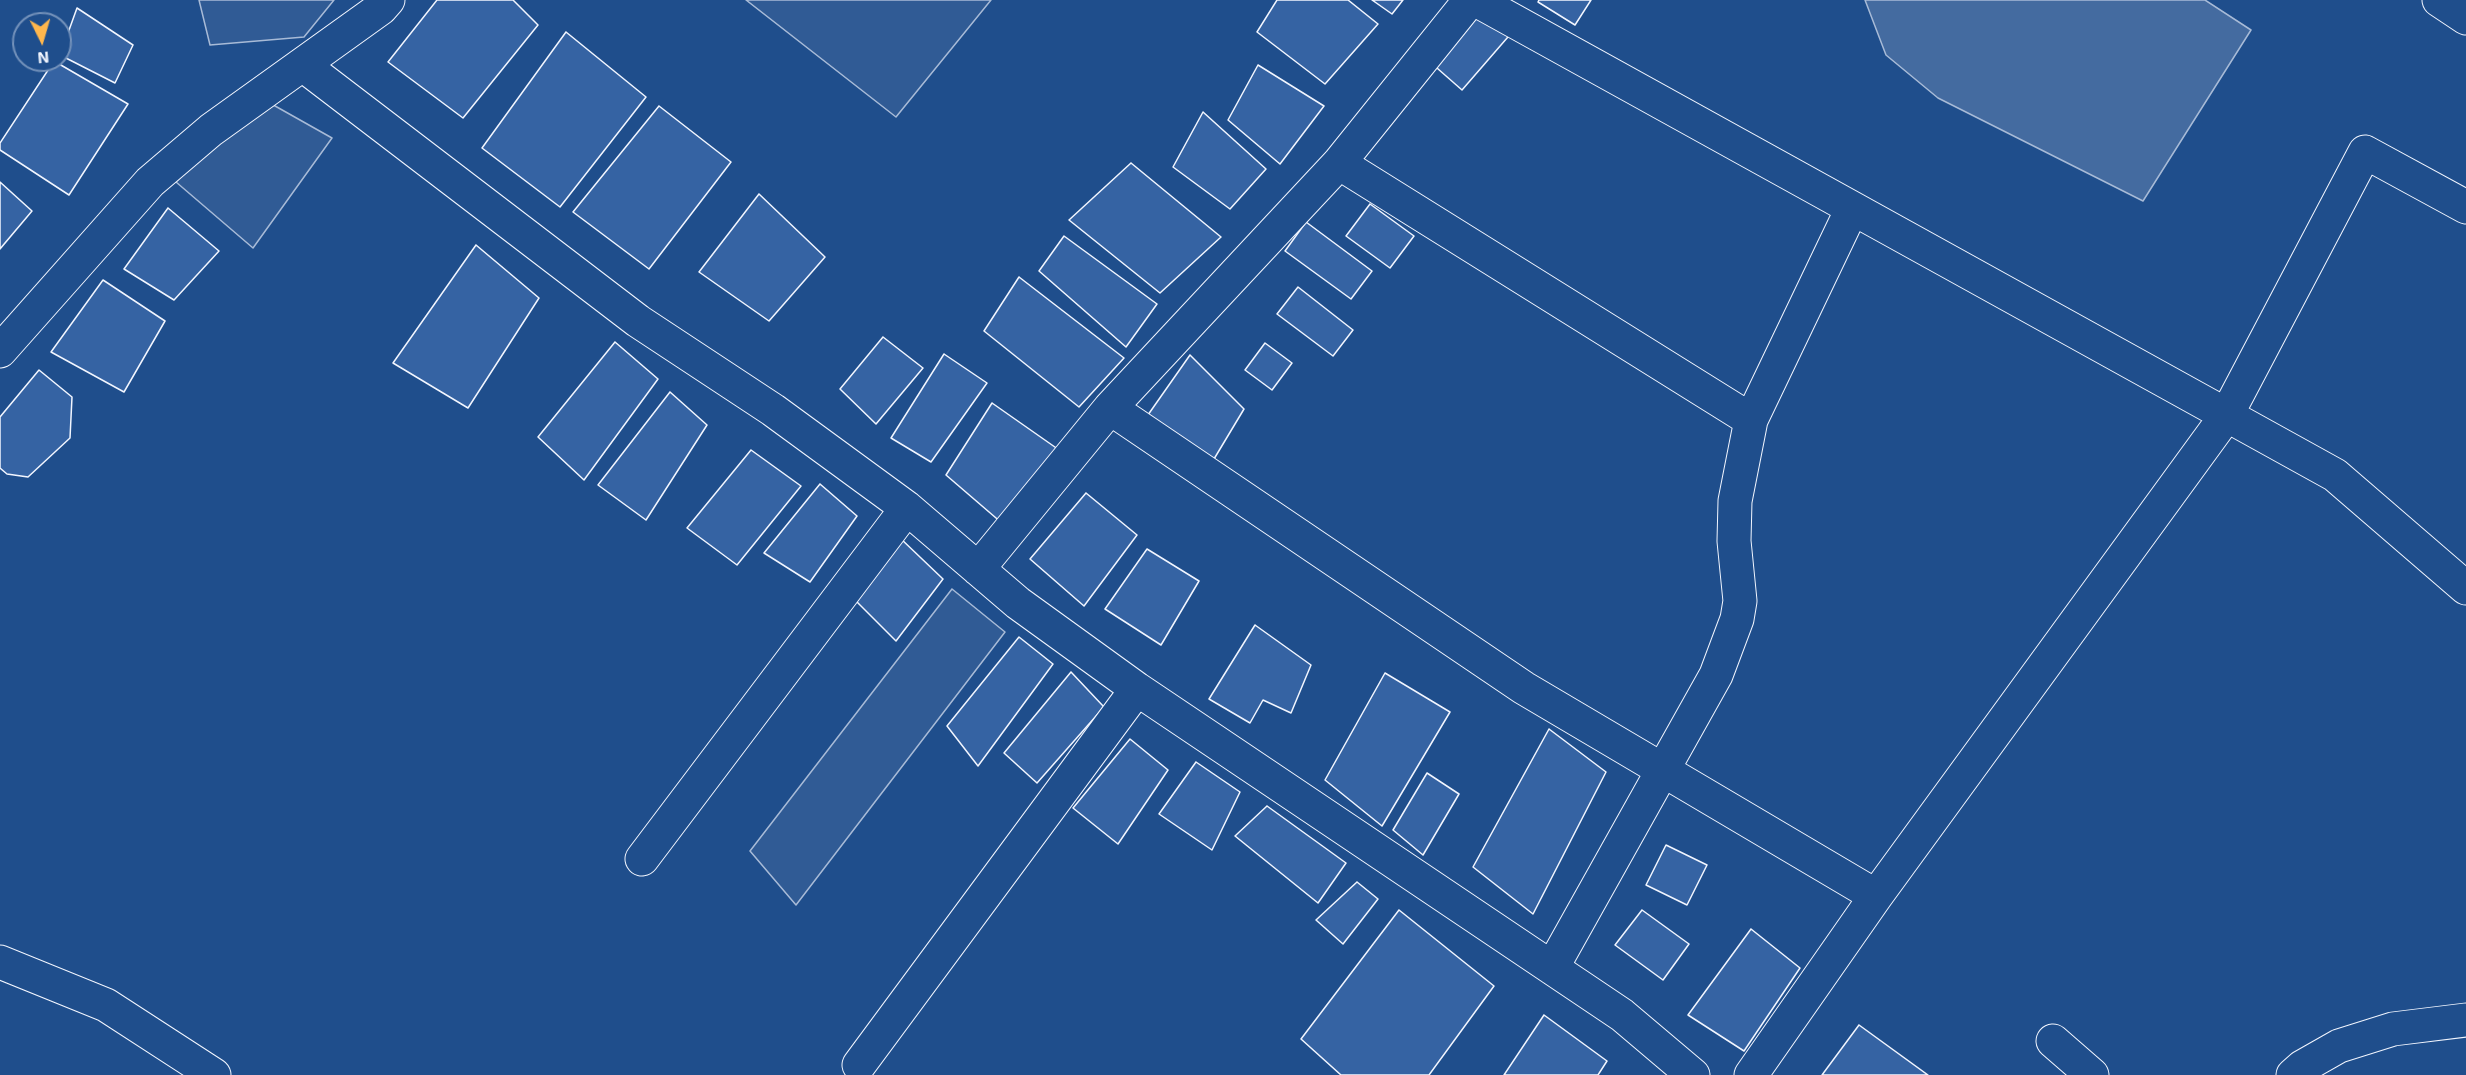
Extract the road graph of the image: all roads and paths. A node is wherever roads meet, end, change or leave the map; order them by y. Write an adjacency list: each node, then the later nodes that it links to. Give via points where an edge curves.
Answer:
1 (1470, 0): 7 (street)
2 (1476, 0): 9 (street)
3 (2439, 0): 5 (street)
4 (379, 3): 6 (street)
5 (2466, 18)
6 (303, 65): 10 (street, via 211,130 150,182); 14 (street, via 638,321 773,410)
7 (1339, 163): 11 (street); 13 (street)
8 (2466, 207): 12 (street, via 2365,152)
9 (1852, 209): 12 (street); 13 (street)
10 (0, 351)
11 (1110, 408): 15 (street); 18 (street, via 1524,688)
12 (2226, 416): 16 (street, via 2335,475); 20 (street)
13 (1751, 420): 18 (street, via 1735,501 1740,601 1737,619 1716,675)
14 (907, 508): 15 (street); 19 (street)
15 (978, 569): 17 (street, via 1018,603)
16 (2466, 588)
17 (1137, 689): 22 (street); 25 (street)
18 (1664, 770): 20 (street); 22 (street)
19 (642, 859)
20 (1875, 896): 28 (street)
21 (0, 962): 27 (street, via 106,1005)
22 (1552, 968): 26 (street, via 1622,1015)
23 (2466, 1020): 30 (street, via 2393,1029 2339,1046)
24 (2053, 1041): 29 (street)
25 (859, 1065)
26 (1686, 1073)
27 (214, 1075)
28 (1750, 1075)
29 (2092, 1075)
30 (2293, 1075)

